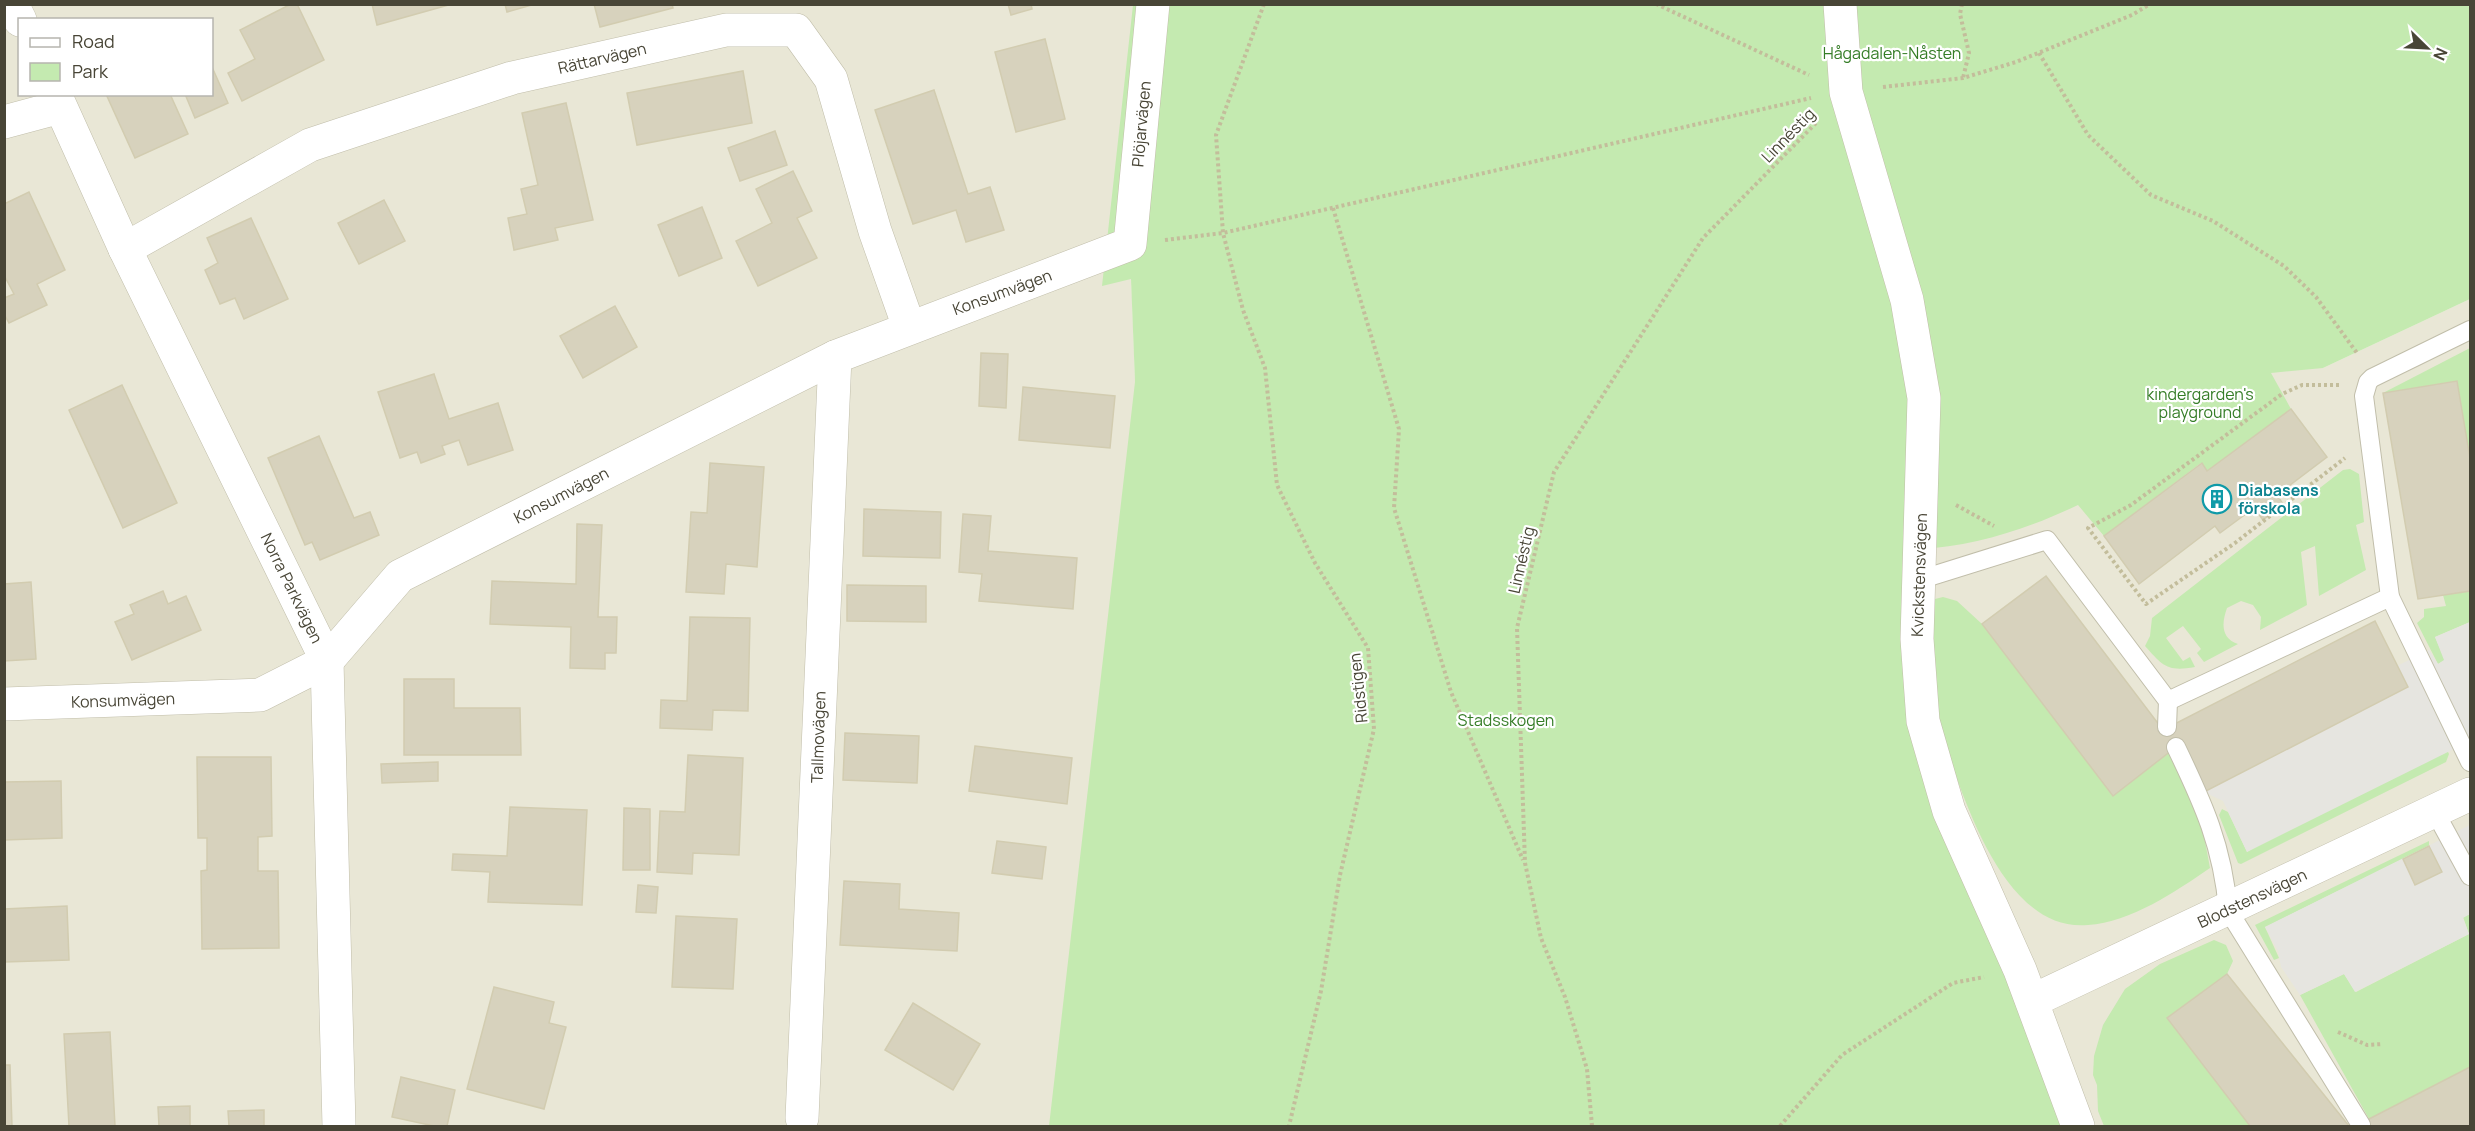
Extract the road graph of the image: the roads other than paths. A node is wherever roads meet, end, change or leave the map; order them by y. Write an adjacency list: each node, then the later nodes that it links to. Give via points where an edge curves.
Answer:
1 (12, 4): 4 (street)
2 (1153, 4): 7 (street, Plöjarvägen)
3 (1840, 4): 12 (street, Kvickstensvägen, via 1846,92 1907,300 1923,398)
4 (19, 18)
5 (57, 101): 6 (street); 8 (street, Norra Parkvägen)
6 (4, 122)
7 (1130, 244): 9 (street, Konsumvägen)
8 (125, 249): 9 (street, Rättarvägen, via 310,145 512,78 726,30 796,30 831,79 875,231); 14 (street, Norra Parkvägen)
9 (909, 327): 11 (street, Konsumvägen)
10 (2470, 330): 13 (lane, via 2366,386 2364,396)
11 (835, 357): 14 (street, Konsumvägen, via 400,576); 25 (street, Tallmovägen)
12 (1919, 580): 15 (lane, via 2047,540); 24 (street, Kvickstensvägen, via 1917,639 1923,721 1949,811)
13 (2391, 597): 15 (lane); 19 (lane)
14 (327, 661): 16 (street, Konsumvägen, via 260,695); 27 (street, Norra Parkvägen)
15 (2168, 700): 17 (lane)
16 (4, 704)
17 (2167, 727)
18 (2176, 747): 23 (lane, via 2206,810 2225,873)
19 (2470, 762)
20 (2470, 794): 21 (street, Blodstensvägen)
21 (2435, 812): 22 (lane); 23 (street, Blodstensvägen)
22 (2470, 876)
23 (2228, 910): 24 (street, Blodstensvägen); 26 (lane, via 2286,989)
24 (2032, 1000): 28 (street, Kvickstensvägen)
25 (802, 1118)
26 (2361, 1125)
27 (339, 1126)
28 (2078, 1126)

